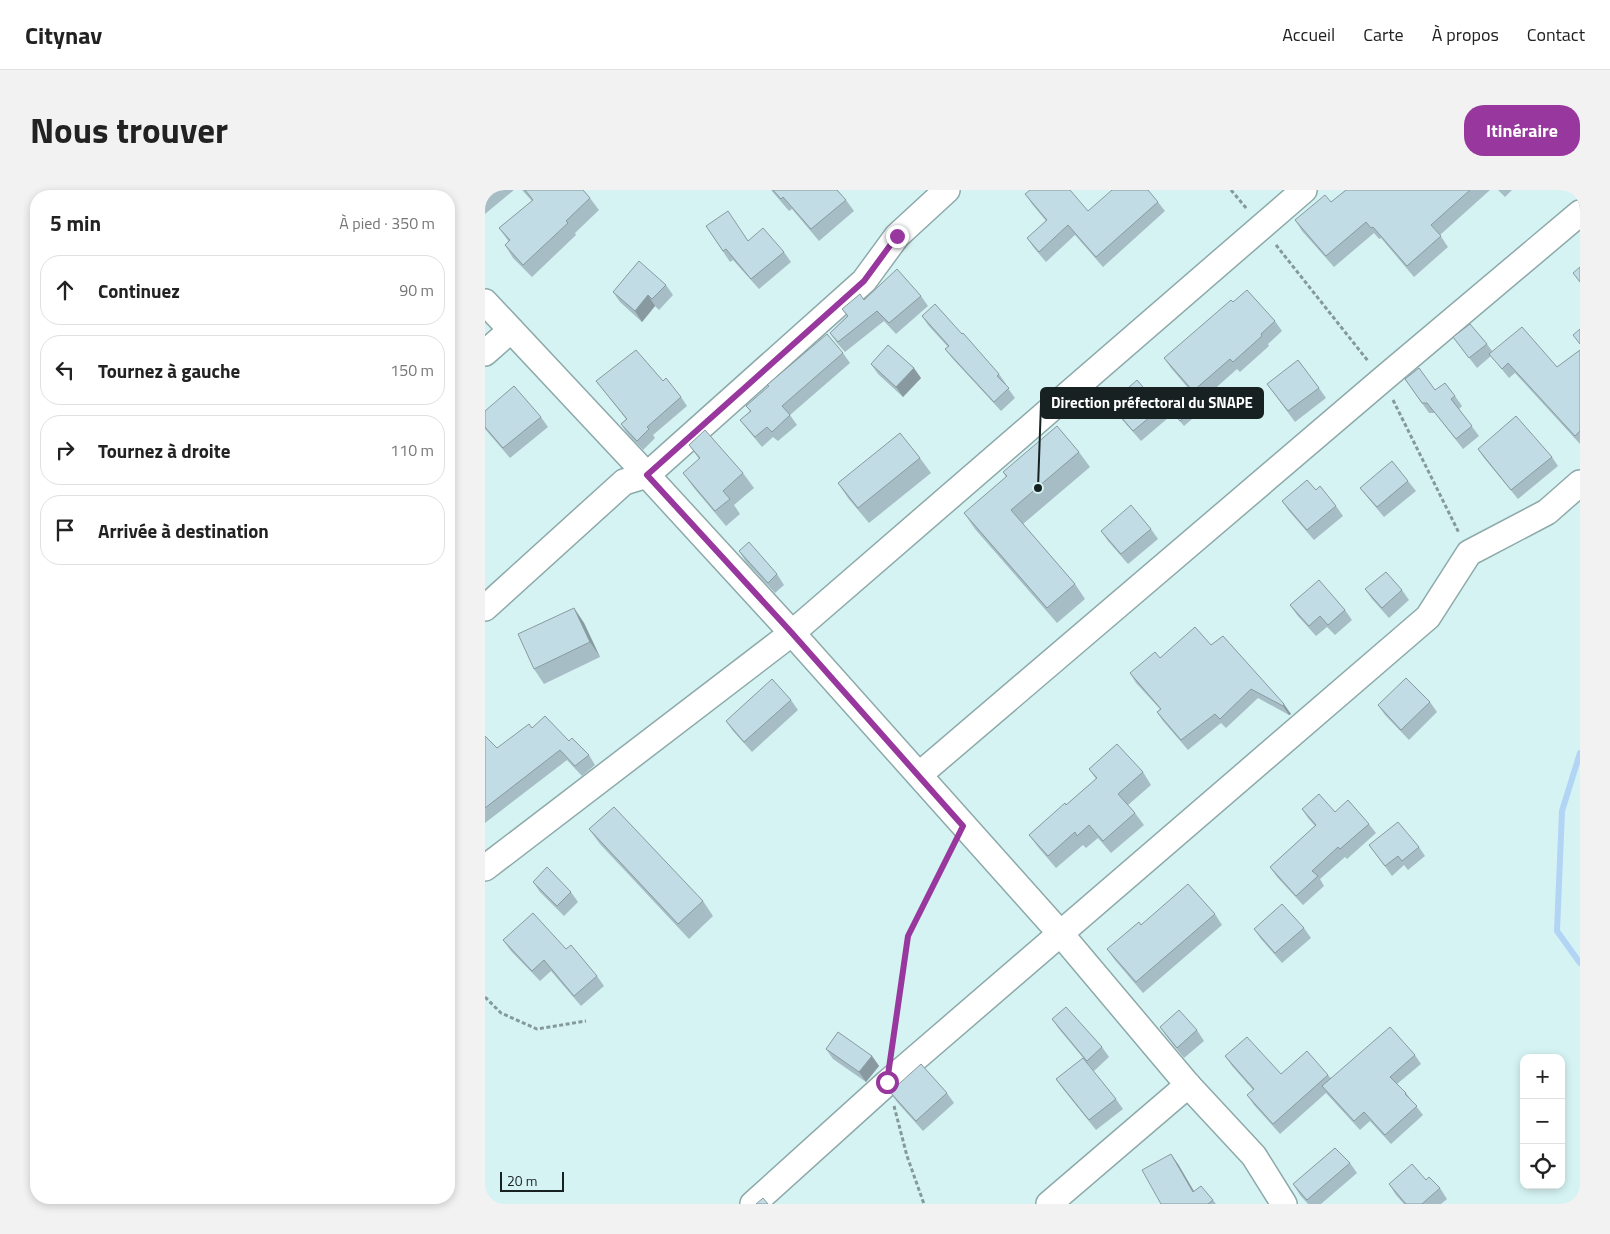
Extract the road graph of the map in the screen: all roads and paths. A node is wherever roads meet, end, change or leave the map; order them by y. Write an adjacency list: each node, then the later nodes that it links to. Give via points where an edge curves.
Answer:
1 (947, 190): 10 (street, via 897,236 864,281)
2 (1231, 190): 5 (path)
3 (1304, 190): 5 (street)
4 (1580, 214): 9 (street)
5 (1262, 227): 9 (path); 16 (street)
6 (485, 302): 7 (street)
7 (511, 330): 8 (street); 10 (street)
8 (485, 353)
9 (1383, 379): 14 (path); 17 (street)
10 (647, 475): 15 (street, via 624,482); 16 (street)
11 (1580, 483): 13 (street)
12 (1580, 506): 13 (street)
13 (1547, 512): 14 (street)
14 (1469, 553): 20 (street, via 1428,617)
15 (485, 608)
16 (791, 632): 17 (street); 19 (street)
17 (919, 775): 18 (street)
18 (963, 826): 20 (street); 23 (path, via 908,936)
19 (485, 868)
20 (1059, 933): 23 (street); 24 (street)
21 (485, 997): 22 (path, via 501,1013 537,1029)
22 (586, 1021)
23 (887, 1082): 25 (street); 26 (path)
24 (1188, 1085): 27 (street); 28 (street, via 1254,1156)
25 (753, 1204)
26 (924, 1204)
27 (1049, 1204)
28 (1284, 1204)

